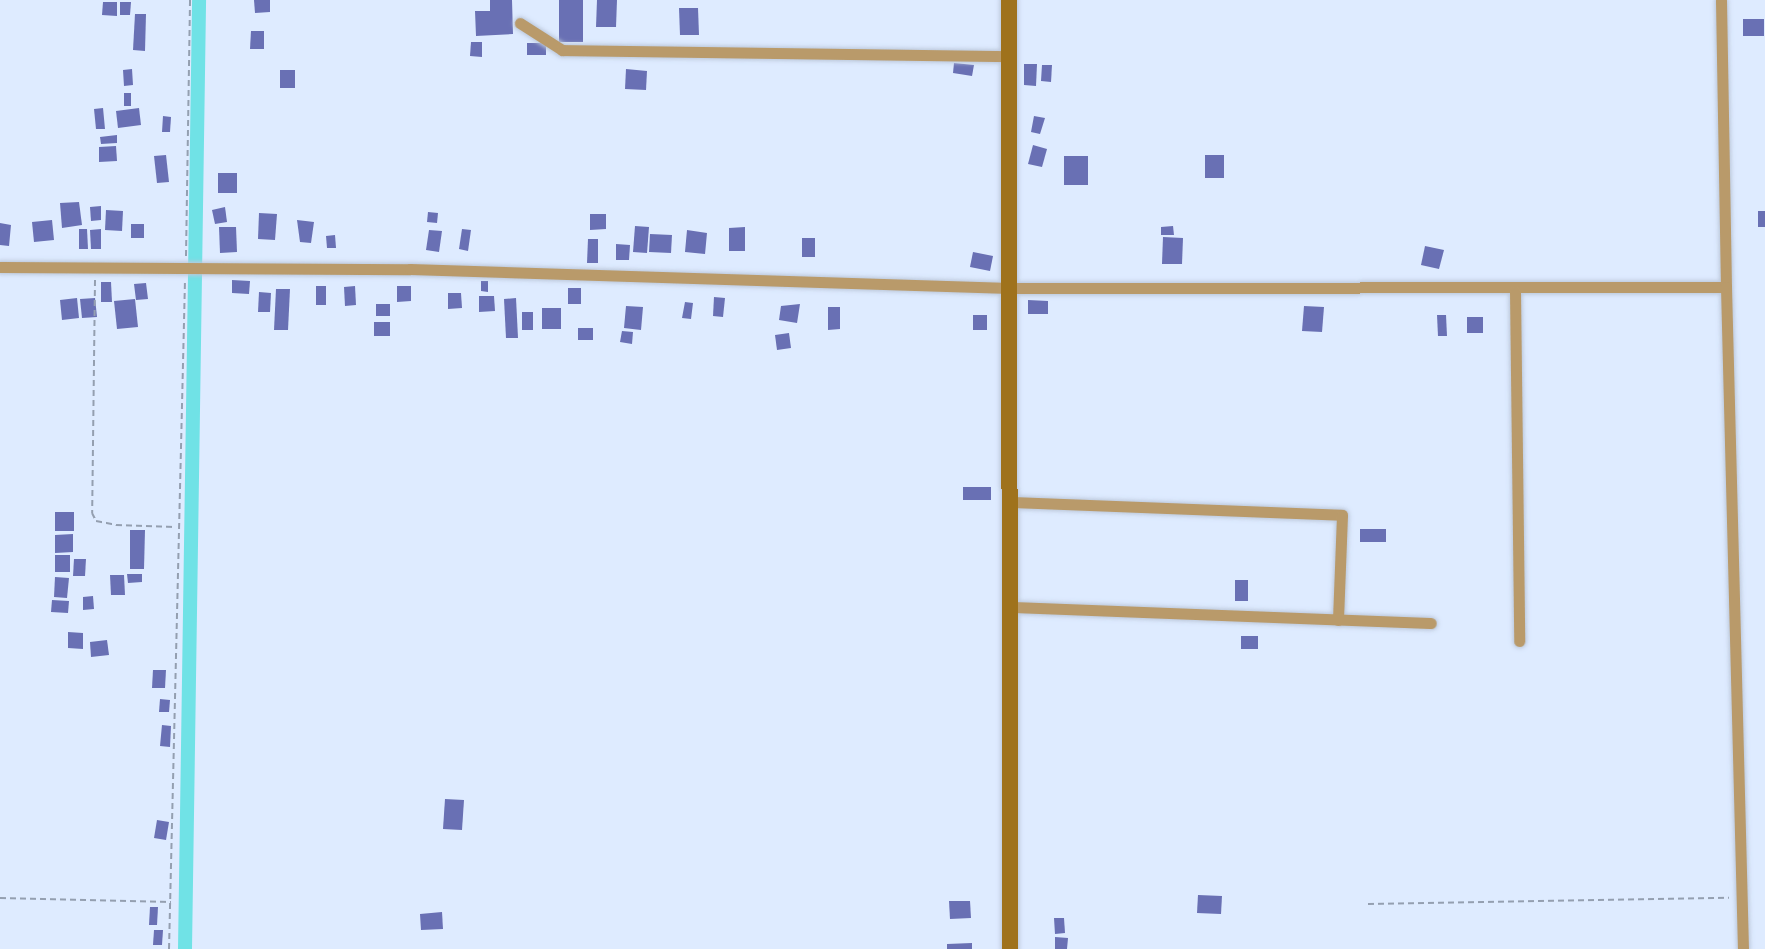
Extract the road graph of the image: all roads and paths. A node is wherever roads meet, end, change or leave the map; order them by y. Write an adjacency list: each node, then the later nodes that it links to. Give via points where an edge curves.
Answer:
1 (190, 0): 8 (path)
2 (1009, 0): 5 (street)
3 (1721, 0): 9 (street)
4 (520, 23): 5 (street, via 562,50)
5 (1008, 56): 10 (street)
6 (0, 267): 7 (street)
7 (94, 267): 8 (street); 13 (path, via 99,308 92,513 96,521 116,525)
8 (186, 268): 10 (street); 13 (path)
9 (1726, 287): 11 (street); 19 (street)
10 (1010, 288): 11 (street); 12 (street)
11 (1515, 291): 17 (street)
12 (1011, 502): 14 (street); 15 (street, via 1342,515)
13 (177, 527): 20 (path)
14 (1012, 607): 15 (street); 23 (street)
15 (1338, 620): 16 (street)
16 (1431, 623)
17 (1519, 641)
18 (0, 898): 20 (path)
19 (1742, 898): 21 (path); 24 (street)
20 (171, 902): 22 (path)
21 (1368, 904)
22 (169, 949)
23 (1010, 949)
24 (1743, 949)

